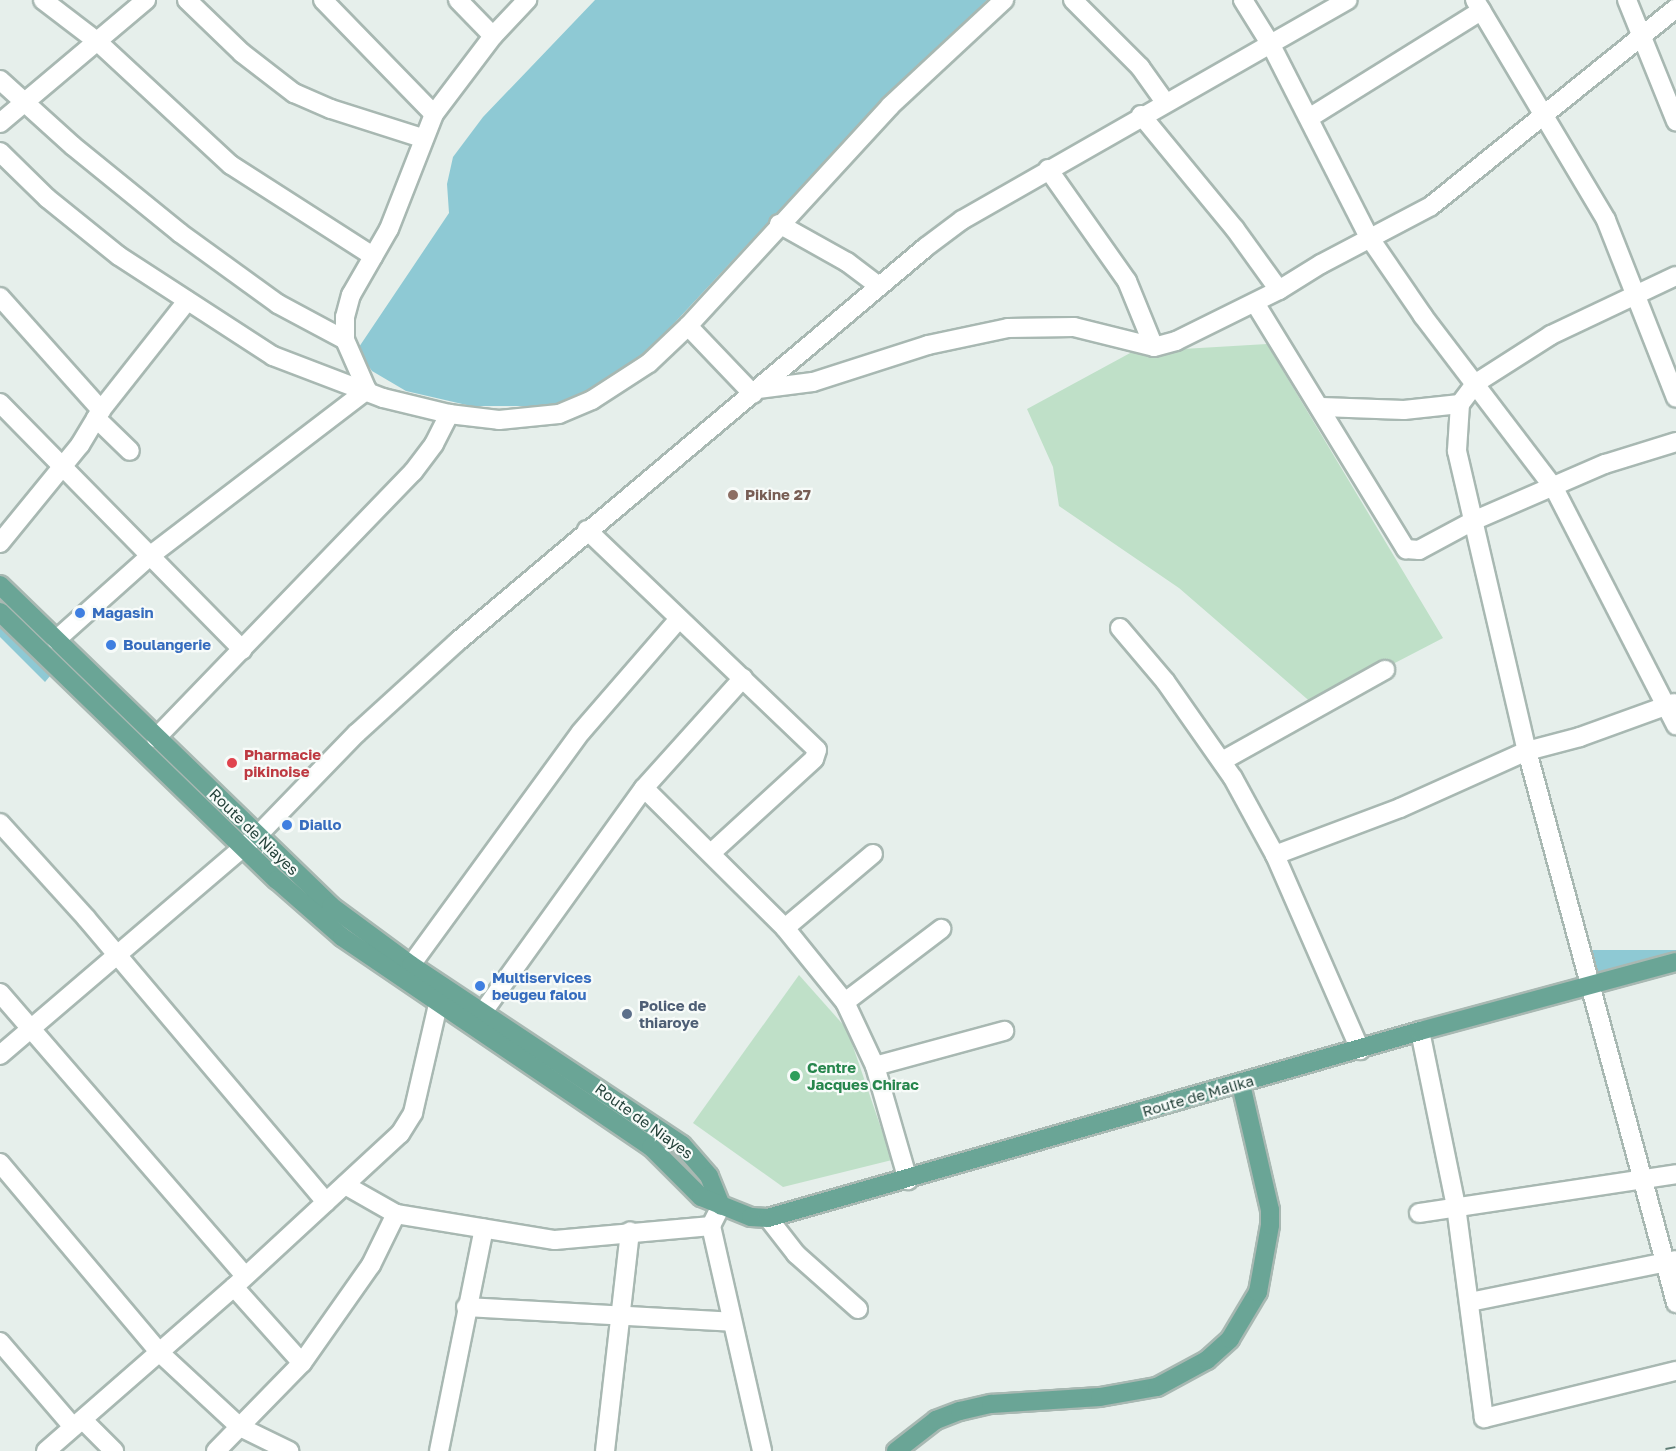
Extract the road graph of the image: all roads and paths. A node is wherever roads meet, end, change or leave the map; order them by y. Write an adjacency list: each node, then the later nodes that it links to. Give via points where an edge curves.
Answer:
1 (43, 0): 16 (street)
2 (146, 0): 16 (street)
3 (187, 0): 27 (street, via 242,53 294,93)
4 (322, 0): 21 (street)
5 (458, 0): 14 (street)
6 (527, 0): 14 (street)
7 (1004, 0): 30 (street, via 890,106)
8 (1073, 0): 20 (street, via 1140,67)
9 (1243, 0): 17 (street)
10 (1348, 0): 17 (street)
11 (1626, 0): 15 (street)
12 (1478, 6): 23 (street); 24 (street)
13 (1676, 8): 15 (street)
14 (493, 36): 21 (street)
15 (1640, 36): 23 (street, via 1632,48); 25 (street)
16 (98, 42): 19 (street); 32 (street, via 231,165)
17 (1271, 45): 20 (street); 24 (street)
18 (0, 80): 19 (street)
19 (23, 102): 26 (street); 41 (street, via 180,233 278,304)
20 (1165, 102): 22 (street)
21 (434, 114): 27 (street)
22 (1141, 115): 29 (street); 35 (street, via 1235,229)
23 (1543, 116): 31 (street, via 1431,206); 36 (street, via 1606,220)
24 (1309, 118): 31 (street)
25 (1676, 121)
26 (0, 123)
27 (422, 138): 32 (street, via 388,230)
28 (0, 152): 38 (street, via 47,198 119,256)
29 (1048, 170): 34 (street, via 962,220); 42 (street, via 1127,281)
30 (779, 224): 34 (street, via 847,262); 40 (street)
31 (1369, 237): 35 (street); 43 (street, via 1423,316)
32 (373, 256): 41 (street, via 351,295 345,317)
33 (1676, 276): 36 (street)
34 (879, 286): 45 (street)
35 (1279, 290): 39 (street)
36 (1635, 294): 43 (street, via 1551,335); 46 (street)
37 (0, 297): 50 (street)
38 (187, 301): 44 (street, via 273,356); 50 (street)
39 (1255, 303): 42 (street, via 1176,341); 49 (street)
40 (688, 326): 45 (street); 51 (street, via 649,363 592,400 559,414 499,420)
41 (345, 340): 44 (street)
42 (1154, 347): 45 (street, via 1074,327 1008,328 928,345 813,382)
43 (1476, 382): 48 (street); 55 (street)
44 (367, 390): 51 (street); 59 (street)
45 (756, 391): 57 (street)
46 (1676, 398)
47 (0, 403): 54 (street)
48 (1460, 404): 49 (street, via 1404,410); 56 (street, via 1457,451)
49 (1322, 407): 56 (street, via 1400,545 1419,550)
50 (99, 414): 53 (street); 54 (street, via 80,445)
51 (449, 414): 65 (street, via 434,444 413,472)
52 (1676, 441): 55 (street, via 1623,457)
53 (130, 451)
54 (62, 464): 58 (street); 59 (street)
55 (1554, 488): 56 (street); 68 (street)
56 (1473, 521): 71 (street)
57 (587, 530): 62 (street); 75 (street, via 357,733)
58 (0, 543)
59 (151, 555): 64 (street); 65 (street)
60 (0, 585): 64 (main road, Route de Niayes)
61 (0, 612): 75 (main road, Route de Niayes)
62 (678, 620): 67 (street); 83 (street, via 581,732)
63 (1120, 628): 72 (street, via 1165,681)
64 (56, 640): 70 (main road, Route de Niayes)
65 (243, 650): 70 (street)
66 (1384, 670): 72 (street)
67 (742, 678): 73 (street); 76 (street, via 814,745 816,755)
68 (1670, 705): 69 (street); 71 (street)
69 (1676, 725)
70 (156, 738): 75 (main road, Route de Niayes)
71 (1527, 751): 78 (street, via 1400,808); 84 (street)
72 (1222, 761): 78 (street)
73 (644, 788): 76 (street); 88 (street)
74 (0, 823): 81 (street)
75 (251, 841): 81 (street); 83 (main road, Route de Niayes); 87 (main road, Route de Niayes, via 321,919)
76 (712, 852): 79 (street)
77 (873, 854): 79 (street)
78 (1275, 855): 92 (street)
79 (785, 928): 86 (street)
80 (941, 929): 86 (street)
81 (117, 955): 89 (street); 103 (street)
82 (1676, 962): 84 (main road, Route de Malika)
83 (411, 965): 88 (main road, Route de Niayes)
84 (1591, 983): 91 (main road, Route de Malika); 100 (street)
85 (0, 993): 89 (street)
86 (845, 1002): 94 (street)
87 (438, 1005): 96 (main road, Route de Niayes); 102 (street, via 408,1125)
88 (483, 1012): 95 (main road, Route de Niayes)
89 (30, 1028): 93 (street); 113 (street)
90 (1004, 1031): 94 (street)
91 (1420, 1031): 92 (main road, Route de Malika); 105 (street)
92 (1360, 1050): 97 (main road, Route de Malika)
93 (0, 1055)
94 (875, 1066): 101 (street)
95 (567, 1068): 96 (main road); 104 (main road, Route de Niayes, via 682,1145 709,1176)
96 (555, 1082): 104 (main road, Route de Niayes, via 651,1147 701,1197)
97 (1241, 1084): 101 (main road, Route de Malika); 133 (main road, via 1270,1210 1268,1247 1258,1292 1230,1339 1207,1360 1157,1387 1100,1397 991,1404 960,1411 936,1420)
98 (0, 1163): 121 (street)
99 (1676, 1174): 100 (street)
100 (1642, 1179): 105 (street); 112 (street)
101 (908, 1180): 108 (main road, Route de Malika)
102 (345, 1185): 103 (street); 107 (street)
103 (326, 1202): 113 (street)
104 (721, 1206): 108 (main road, Route de Malika); 109 (street)
105 (1456, 1206): 106 (street); 114 (street)
106 (1419, 1213)
107 (396, 1214): 110 (street); 122 (street, via 371,1265)
108 (768, 1218): 117 (street, via 796,1254)
109 (711, 1226): 111 (street); 119 (street)
110 (484, 1228): 111 (street, via 555,1240); 116 (street)
111 (630, 1231): 118 (street)
112 (1671, 1262): 114 (street); 115 (street)
113 (239, 1282): 121 (street); 122 (street)
114 (1470, 1302): 123 (street, via 1484,1418)
115 (1676, 1303)
116 (466, 1307): 118 (street); 130 (street)
117 (858, 1309)
118 (623, 1318): 119 (street); 131 (street)
119 (732, 1322): 132 (street)
120 (0, 1342): 124 (street)
121 (160, 1353): 124 (street); 125 (street)
122 (302, 1363): 125 (street)
123 (1676, 1371)
124 (78, 1423): 126 (street); 127 (street)
125 (240, 1427): 128 (street); 129 (street)
126 (46, 1451)
127 (114, 1451)
128 (216, 1451)
129 (289, 1451)
130 (439, 1451)
131 (606, 1451)
132 (762, 1451)
133 (896, 1451)

